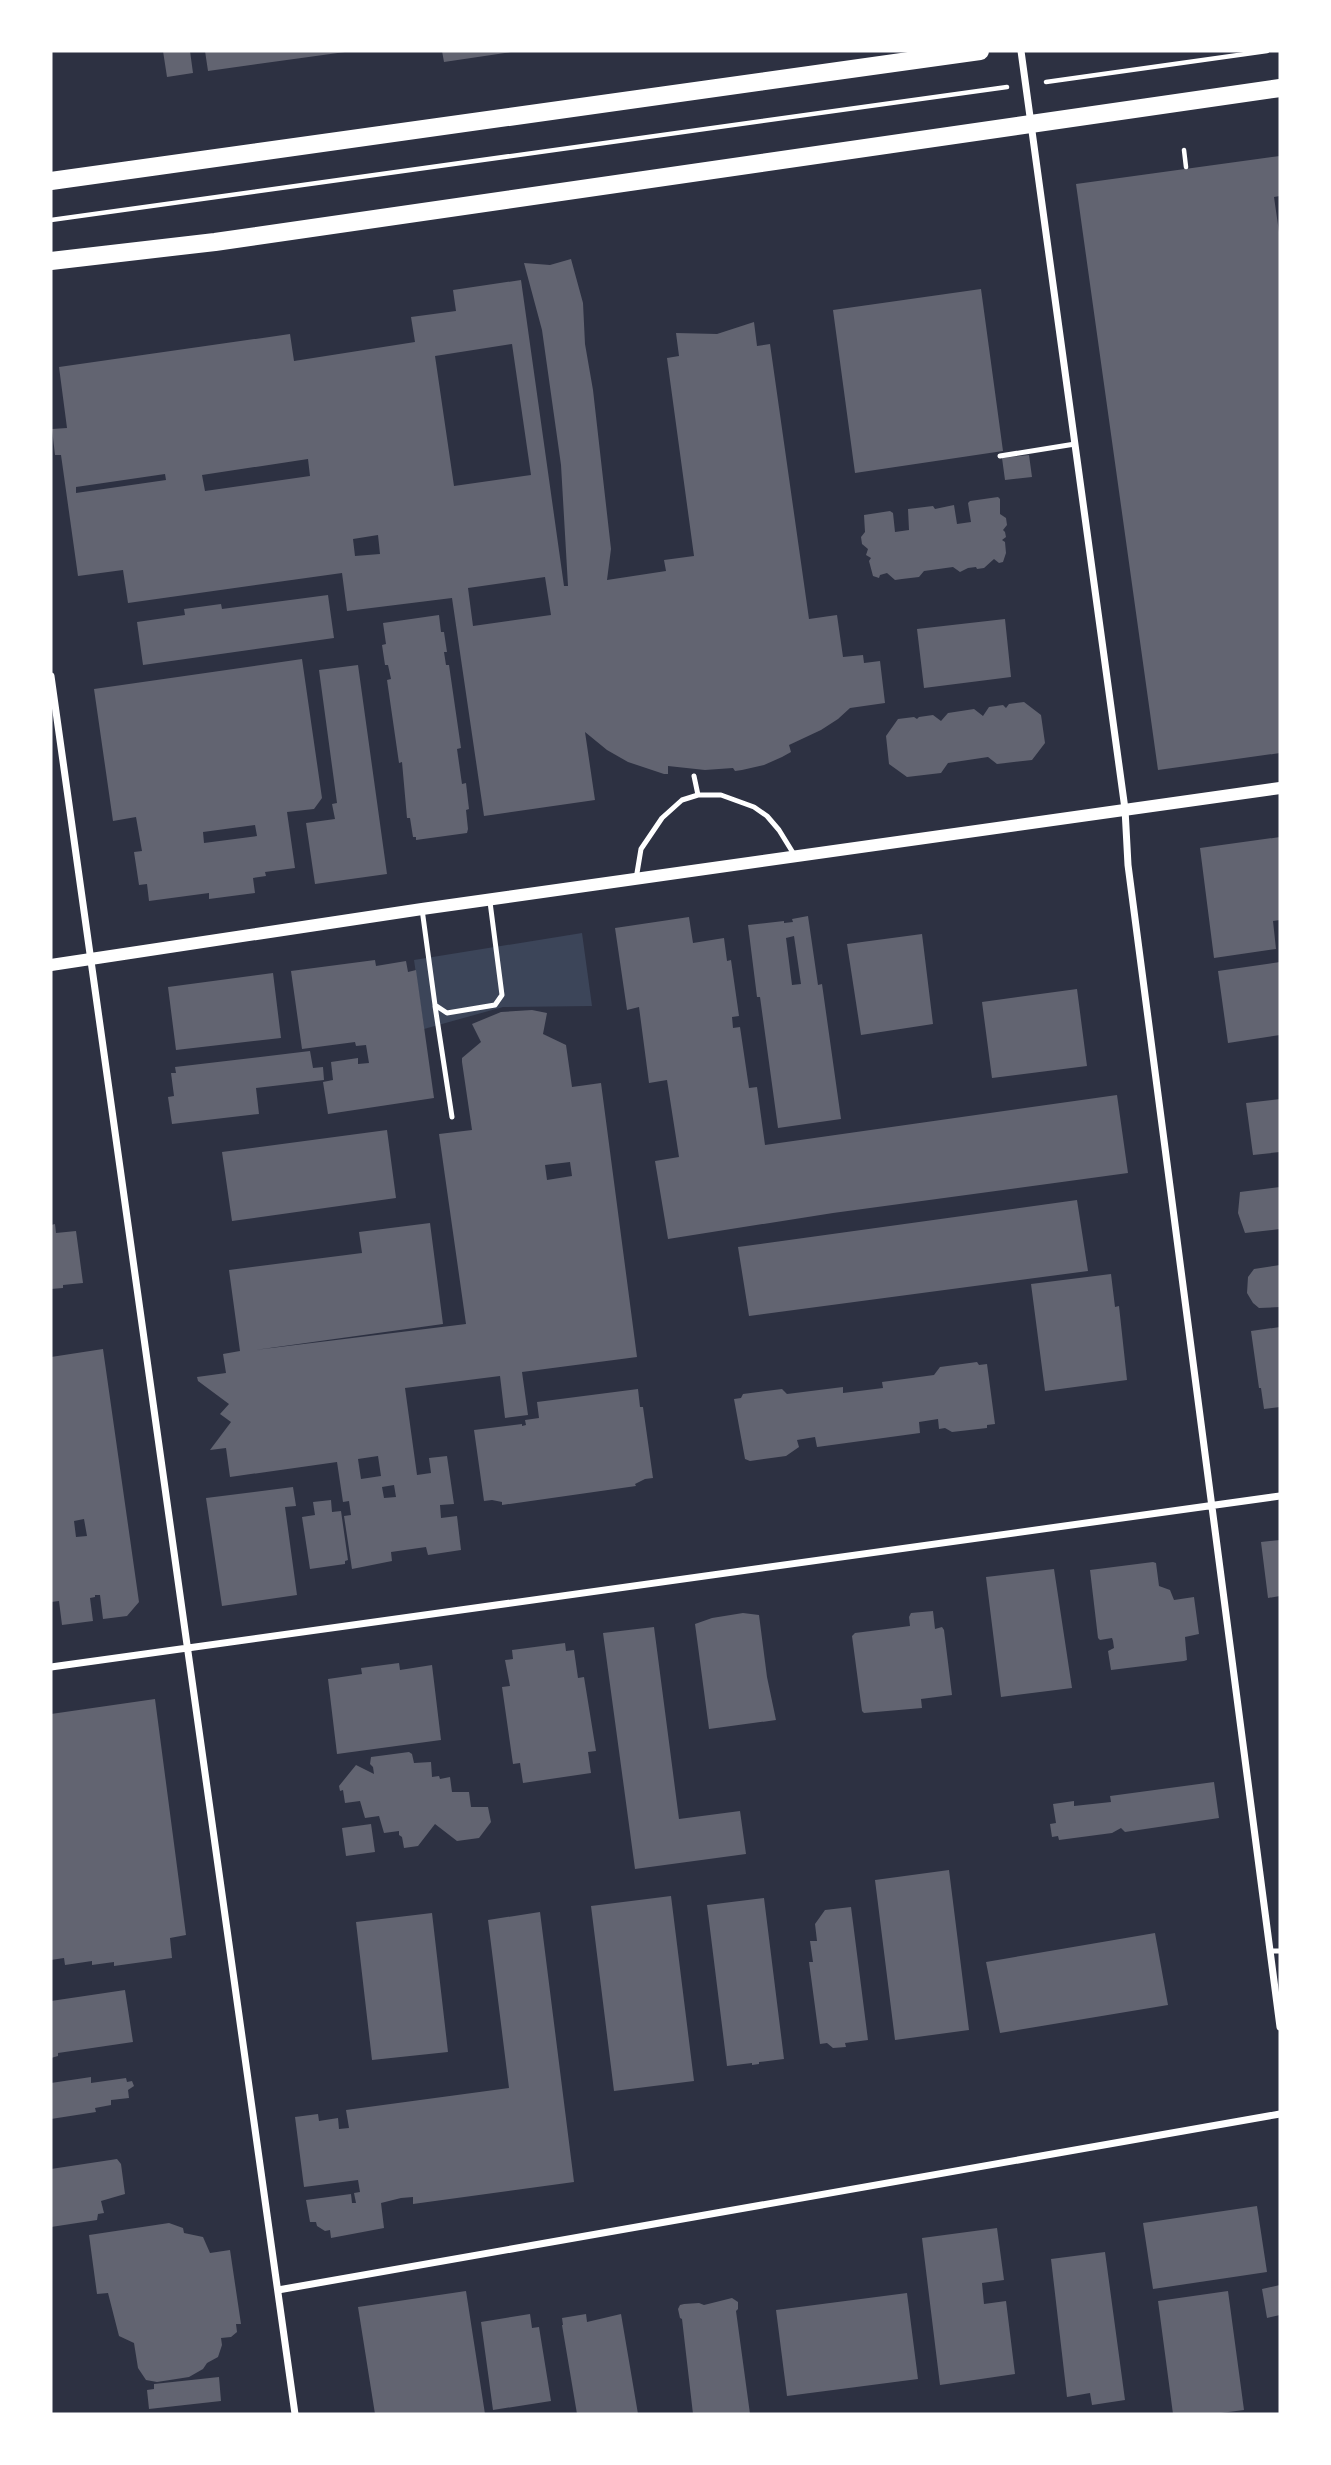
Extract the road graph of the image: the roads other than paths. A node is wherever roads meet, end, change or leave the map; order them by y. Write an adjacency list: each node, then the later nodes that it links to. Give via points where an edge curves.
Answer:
1 (980, 51): 5 (main road)
2 (1021, 51): 4 (street)
3 (1280, 88): 4 (main road)
4 (1032, 124): 6 (main road, via 215,242); 7 (street)
5 (51, 181)
6 (51, 261)
7 (1075, 444): 8 (lane); 13 (street)
8 (1000, 456)
9 (51, 676): 18 (street)
10 (694, 776): 12 (lane)
11 (1280, 788): 13 (street)
12 (698, 795): 14 (lane, via 721,795 754,807 773,823); 15 (lane, via 682,800 662,818 640,849)
13 (1125, 810): 14 (street); 23 (street, via 1128,865)
14 (795, 856): 15 (street)
15 (636, 879): 16 (street)
16 (489, 900): 17 (street); 20 (lane, via 502,995 495,1005 447,1013)
17 (422, 909): 18 (street); 20 (lane)
18 (91, 960): 19 (street); 24 (street)
19 (51, 965)
20 (435, 1005): 21 (lane)
21 (452, 1117)
22 (1280, 1496): 23 (street)
23 (1212, 1505): 24 (street); 26 (street)
24 (188, 1648): 25 (street); 30 (street)
25 (51, 1667)
26 (1270, 1951): 27 (lane); 28 (street)
27 (1280, 1951)
28 (1280, 2026)
29 (1280, 2114): 30 (street)
30 (278, 2290): 31 (street)
31 (295, 2414)

